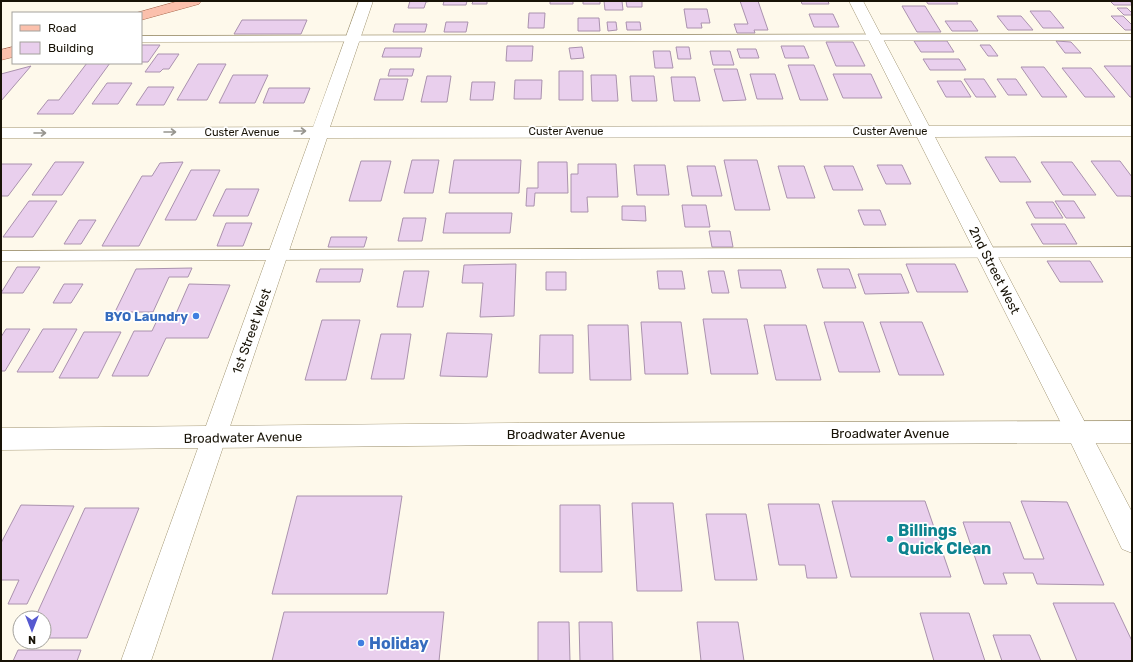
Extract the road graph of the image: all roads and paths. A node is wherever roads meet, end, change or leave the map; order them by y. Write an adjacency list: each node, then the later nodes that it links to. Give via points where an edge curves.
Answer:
1 (194, 1): 4 (main road)
2 (366, 1): 6 (street, 1st Street West)
3 (856, 1): 7 (street, 2nd Street West)
4 (142, 16)
5 (1132, 37): 7 (lane)
6 (353, 38): 7 (lane); 8 (lane); 11 (street, 1st Street West)
7 (875, 38): 12 (street, 2nd Street West)
8 (142, 39)
9 (12, 52): 10 (main road)
10 (1, 55)
11 (320, 131): 12 (street, Custer Avenue); 14 (street, Custer Avenue, one-way to 11); 16 (street, 1st Street West)
12 (924, 131): 13 (street, Custer Avenue); 17 (street, 2nd Street West)
13 (1132, 131)
14 (1, 133)
15 (1132, 252): 17 (lane)
16 (279, 254): 17 (lane); 18 (lane); 21 (street, 1st Street West)
17 (987, 254): 20 (street, 2nd Street West)
18 (1, 256)
19 (1132, 432): 20 (street, Broadwater Avenue)
20 (1079, 433): 21 (street, Broadwater Avenue); 23 (street, 2nd Street West)
21 (213, 437): 22 (street, Broadwater Avenue); 24 (street, 1st Street West)
22 (1, 438)
23 (1132, 540)
24 (136, 661)

